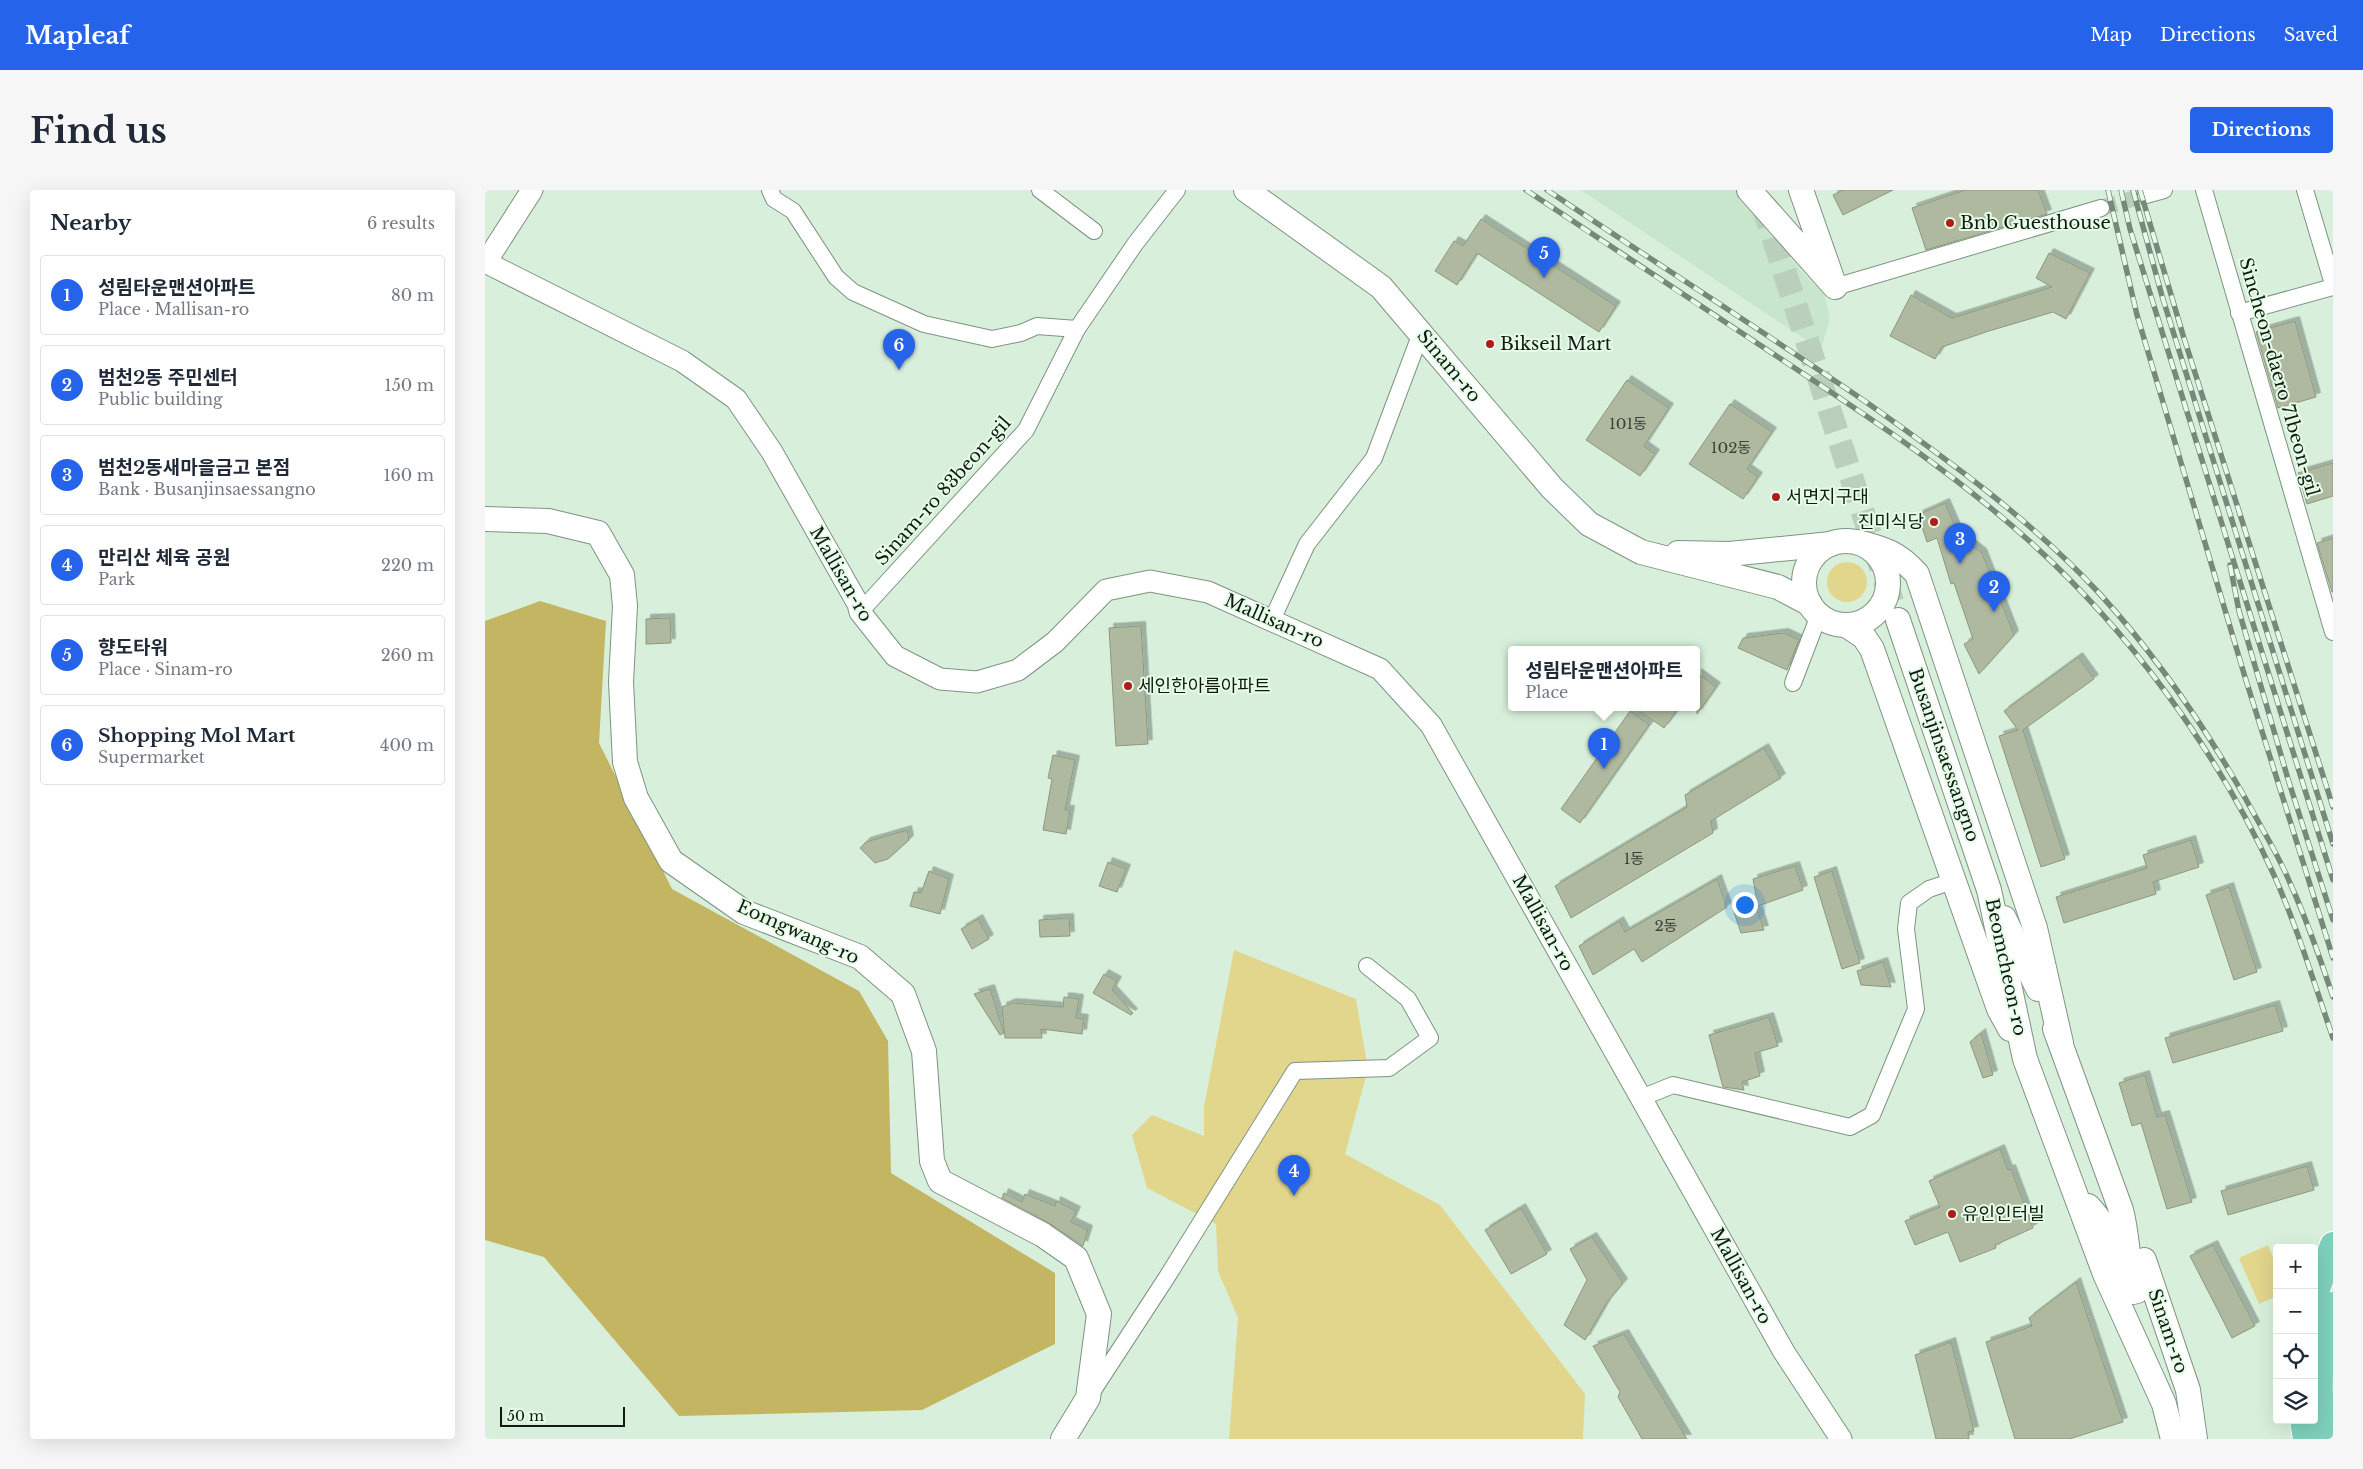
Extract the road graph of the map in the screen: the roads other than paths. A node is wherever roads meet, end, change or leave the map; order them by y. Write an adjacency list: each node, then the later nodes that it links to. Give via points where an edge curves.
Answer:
1 (532, 190): 14 (street)
2 (769, 190): 18 (street, via 774,199 793,211 836,277 853,292 924,324 992,339 1037,326)
3 (1040, 190): 13 (street)
4 (1177, 190): 18 (street, Sinam-ro 83beon-gil, via 1135,244)
5 (1246, 190): 19 (main road, Sinam-ro, via 1381,287)
6 (1749, 190): 16 (main road)
7 (1801, 190): 16 (main road)
8 (2164, 190): 11 (street)
9 (2204, 190): 17 (street, Sincheon-daero 71beon-gil)
10 (2305, 190): 15 (street)
11 (2146, 195)
12 (2101, 208): 16 (street)
13 (1094, 230)
14 (485, 262): 25 (street, Mallisan-ro, via 683,361 736,398 772,452)
15 (2333, 285): 17 (street)
16 (1835, 287)
17 (2239, 313): 29 (street, Sincheon-daero 71beon-gil)
18 (1077, 329): 25 (street, Sinam-ro 83beon-gil, via 1026,430)
19 (1421, 333): 23 (main road, Sinam-ro, via 1558,494 1589,524); 26 (street, via 1374,458 1307,544)
20 (485, 519): 44 (main road, Eomgwang-ro, via 548,521 598,533 622,575 625,606 621,682 625,762 636,798 671,861 744,912 860,957 903,994 924,1051 932,1161 940,1181 1043,1235 1076,1258 1099,1314)
21 (1858, 542): 22 (main road); 28 (main road, via 1870,548 1886,569 1887,596 1871,617); 34 (main road, via 1886,549 1904,559 1917,574 2035,928)
22 (1831, 544): 23 (main road, via 1729,554); 24 (main road, via 1818,551 1809,562 1805,583)
23 (1641, 552): 24 (main road, via 1778,587)
24 (1814, 610): 28 (main road, via 1831,622); 30 (street)
25 (860, 612): 26 (street, Mallisan-ro, via 895,656 939,679 977,682 1018,670 1055,642 1106,590 1150,581 1209,592)
26 (1272, 620): 36 (street, Mallisan-ro, via 1380,669 1431,725)
27 (1898, 620): 32 (main road, Busanjinsaessangno)
28 (1846, 625): 31 (main road, via 1863,637 1871,649)
29 (2333, 632)
30 (1793, 683)
31 (1953, 881): 35 (main road, via 1999,1009); 36 (street, via 1929,889 1909,903 1906,929 1916,1009 1871,1115 1850,1127 1673,1085)
32 (1989, 890): 34 (main road, Beomcheon-ro, via 2025,958); 35 (main road, Beomcheon-ro)
33 (1367, 966): 44 (street, via 1407,999 1430,1038 1389,1068 1295,1071 1167,1277)
34 (2061, 1043): 38 (main road, Beomcheon-ro)
35 (2025, 1059): 37 (main road, Beomcheon-ro)
36 (1641, 1098): 48 (street, Mallisan-ro, via 1784,1352)
37 (2074, 1192): 38 (main road, via 2100,1218 2133,1292 2137,1291 2138,1283 2129,1254); 42 (main road, Beomcheon-ro, via 2105,1274)
38 (2126, 1228): 50 (main road, Sinam-ro, via 2139,1246 2188,1390)
39 (2333, 1246): 40 (main road)
40 (2317, 1289)
41 (2333, 1305): 43 (main road)
42 (2143, 1355): 49 (main road, Sinam-ro, via 2164,1404)
43 (2317, 1379)
44 (1087, 1398): 47 (main road, Eomgwang-ro)
45 (2310, 1424): 51 (main road)
46 (2317, 1424): 52 (main road)
47 (1063, 1439)
48 (1841, 1439)
49 (2173, 1439)
50 (2195, 1439)
51 (2306, 1439)
52 (2326, 1439)

